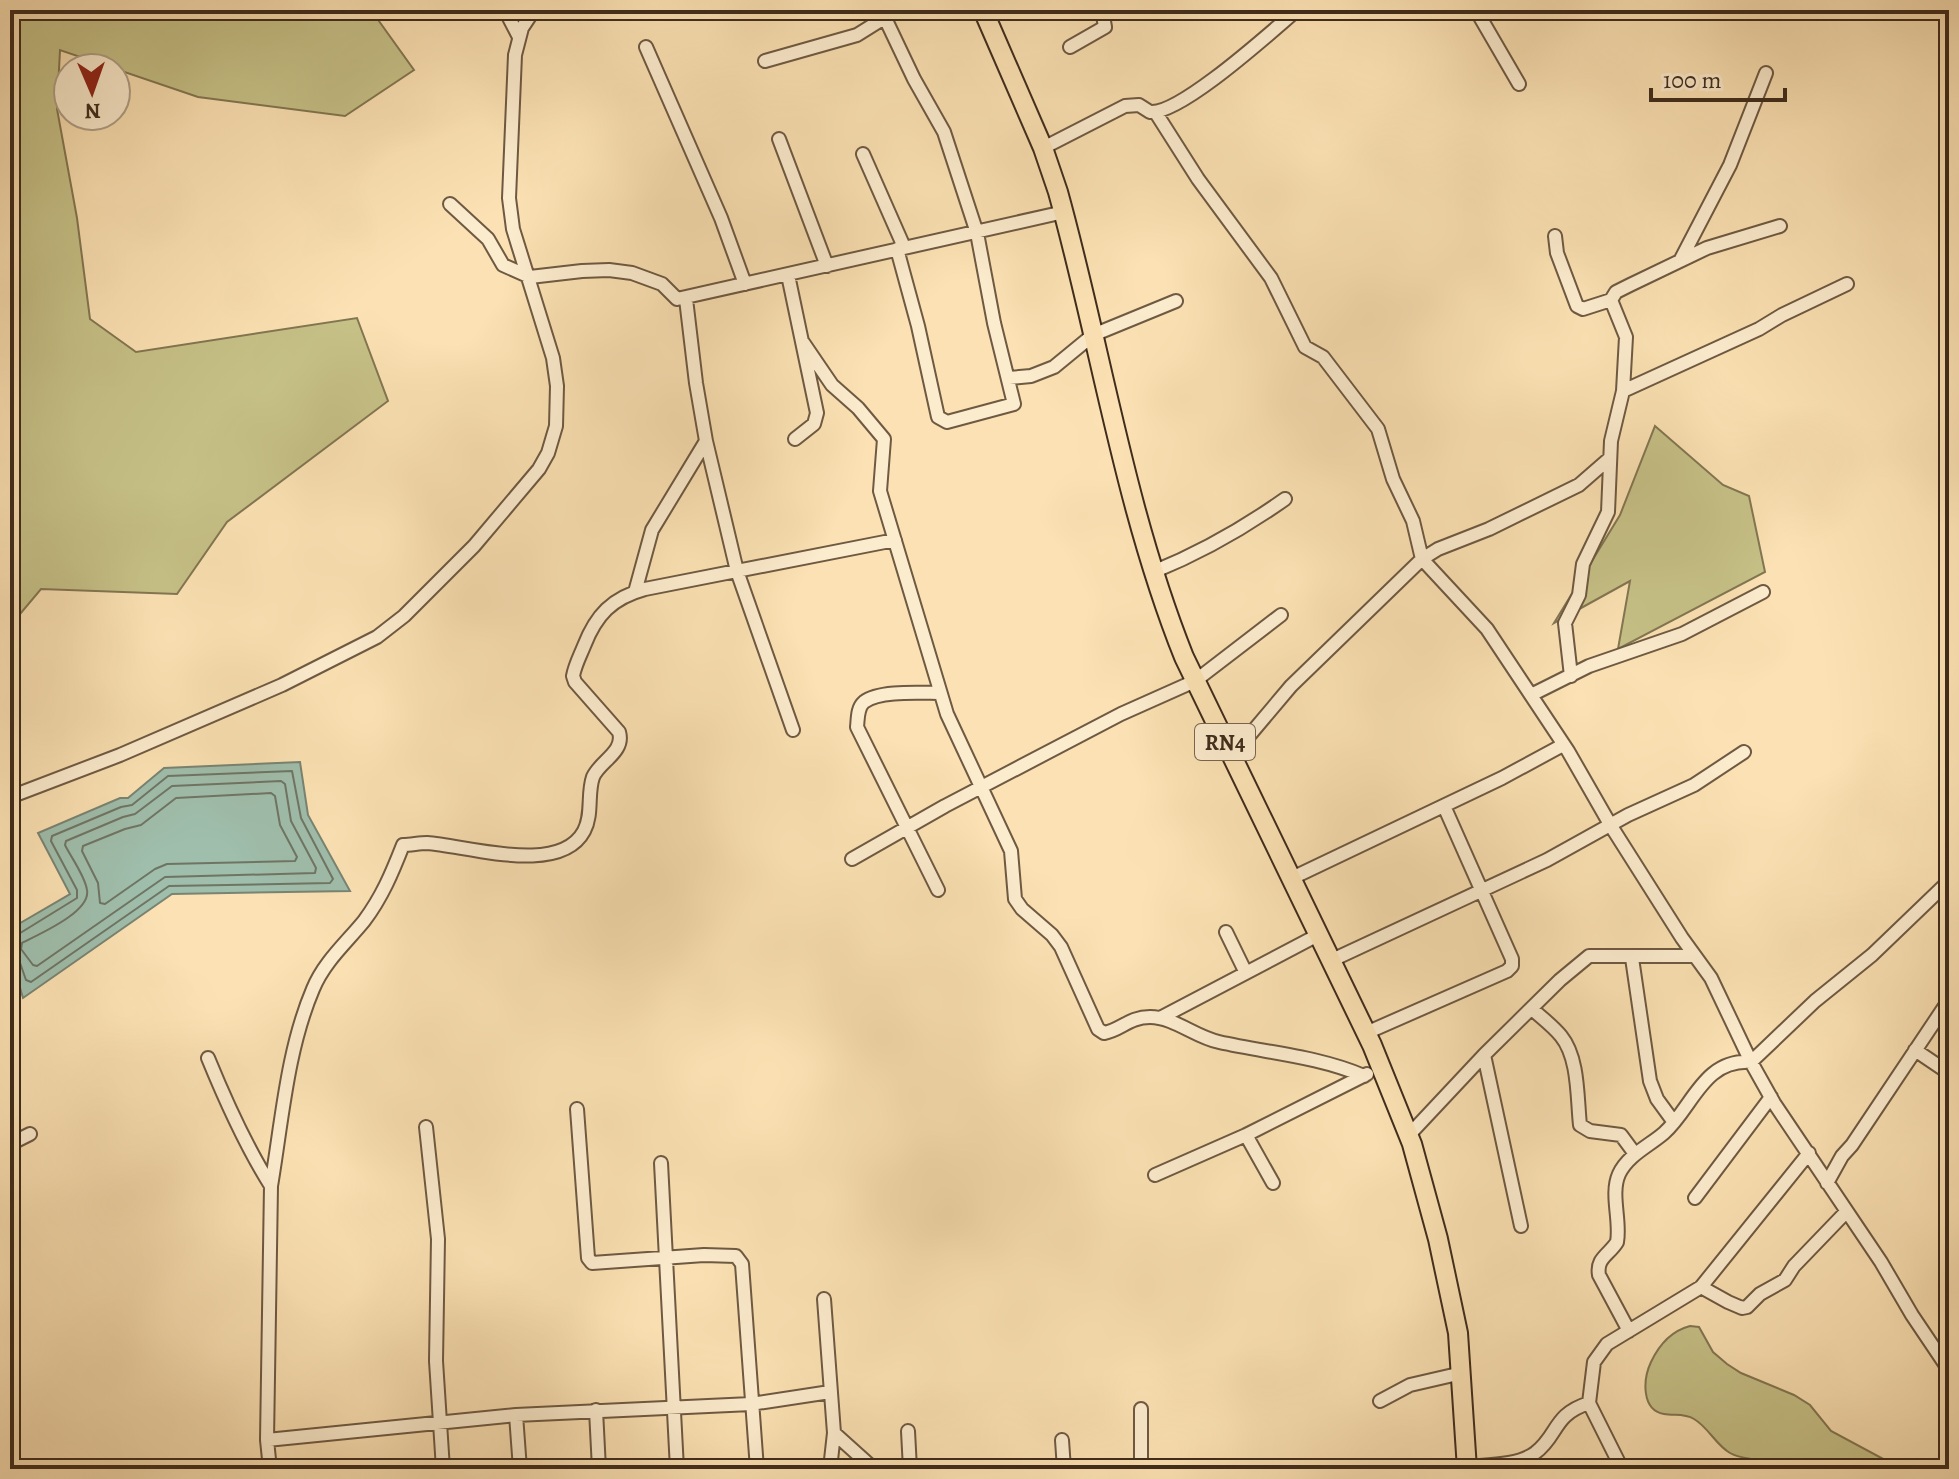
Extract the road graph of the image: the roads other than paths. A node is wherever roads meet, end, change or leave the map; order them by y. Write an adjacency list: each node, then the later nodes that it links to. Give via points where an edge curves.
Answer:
1 (505, 10): 7 (street); 9 (street)
2 (897, 10): 8 (street)
3 (983, 10): 17 (highway, RN4)
4 (1102, 10): 11 (street, via 1103,30)
5 (1297, 10): 15 (street, via 1211,81)
6 (1476, 10): 14 (street)
7 (532, 12): 9 (street)
8 (885, 18): 12 (street, via 857,35); 22 (street, via 944,132)
9 (519, 37): 28 (street, via 509,198 513,229)
10 (646, 47): 29 (street)
11 (1070, 47)
12 (765, 61)
13 (1766, 73): 25 (street, via 1730,165)
14 (1519, 84)
15 (1156, 113): 17 (street, via 1139,105 1125,106); 43 (street, via 1271,278 1305,347 1323,357 1378,429)
16 (779, 139): 26 (street)
17 (1043, 148): 20 (highway, RN4)
18 (863, 154): 24 (street)
19 (450, 204): 28 (street, via 488,239 503,265)
20 (1064, 212): 22 (street); 34 (highway, RN4)
21 (1780, 226): 25 (street)
22 (977, 233): 24 (street); 36 (street)
23 (1555, 236): 32 (street, via 1577,306)
24 (901, 248): 26 (street); 36 (street, via 938,417 947,422 1014,404)
25 (1680, 261): 32 (street, via 1616,292)
26 (827, 266): 27 (street)
27 (788, 275): 29 (street); 35 (street)
28 (530, 277): 31 (street, via 632,273 662,284 674,298); 58 (street, via 557,386 558,413 548,453 529,484 416,605 377,637 282,685)
29 (745, 284): 31 (street)
30 (1847, 284): 37 (street)
31 (686, 299): 39 (street)
32 (1611, 300): 37 (street, via 1626,337)
33 (1176, 301): 34 (street)
34 (1093, 335): 36 (street, via 1054,367); 45 (highway, RN4)
35 (802, 341): 38 (street, via 816,419); 42 (street, via 832,385 884,439 879,481)
36 (1009, 378)
37 (1623, 391): 40 (street)
38 (795, 439)
39 (706, 441): 44 (street); 46 (street, via 652,530)
40 (1610, 458): 43 (street, via 1579,485); 49 (street, via 1608,512 1583,564 1579,595 1565,623)
41 (1285, 499): 45 (street, via 1216,542)
42 (895, 540): 44 (street); 51 (street)
43 (1422, 559): 52 (street, via 1479,619); 56 (street, via 1291,686)
44 (737, 571): 46 (street); 53 (street)
45 (1153, 572): 50 (highway, RN4)
46 (635, 592): 99 (street, via 603,610 574,670 575,682 621,739 594,774 580,838 563,850 534,857 403,845 386,890 313,988 292,1061)
47 (1763, 592): 49 (street, via 1682,634)
48 (1281, 615): 50 (street)
49 (1571, 676): 52 (street)
50 (1195, 681): 56 (highway, RN4); 57 (street)
51 (940, 693): 57 (street); 61 (street, via 886,695 860,707 857,727)
52 (1531, 695): 54 (street)
53 (793, 730)
54 (1563, 745): 59 (street); 60 (street)
55 (1744, 752): 60 (street, via 1694,785)
56 (1232, 756): 63 (highway, RN4)
57 (983, 787): 61 (street); 75 (street, via 1011,851 1015,899 1061,947 1098,1029 1112,1032 1136,1018)
58 (10, 797)
59 (1444, 806): 63 (street); 65 (street)
60 (1611, 826): 65 (street); 69 (street)
61 (906, 828): 62 (street); 66 (street)
62 (852, 859)
63 (1290, 879): 68 (highway, RN4)
64 (1949, 881): 80 (street)
65 (1483, 888): 71 (street); 76 (street, via 1512,966)
66 (938, 890)
67 (1226, 932): 72 (street)
68 (1318, 935): 71 (highway, RN4); 72 (street)
69 (1695, 956): 70 (street); 80 (street)
70 (1632, 958): 74 (street, via 1589,956); 86 (street, via 1650,1081)
71 (1330, 961): 76 (highway, RN4)
72 (1245, 971): 75 (street)
73 (1949, 1000): 77 (street)
74 (1532, 1009): 78 (street); 92 (street, via 1557,1030 1569,1050 1580,1125 1621,1135)
75 (1160, 1018): 83 (street, via 1217,1042 1283,1052)
76 (1366, 1033): 81 (highway, RN4)
77 (1915, 1050): 82 (street); 94 (street)
78 (1484, 1055): 90 (street); 102 (street)
79 (208, 1058): 99 (street, via 228,1108)
80 (1751, 1062): 84 (street); 86 (street, via 1713,1073)
81 (1381, 1069): 83 (street); 90 (highway, RN4)
82 (1949, 1073)
83 (1364, 1076): 89 (street)
84 (1771, 1097): 93 (street); 100 (street)
85 (577, 1109): 103 (street, via 588,1258 599,1264)
86 (1673, 1121): 92 (street)
87 (426, 1127): 117 (street, via 438,1239)
88 (30, 1134): 91 (street)
89 (1246, 1135): 96 (street); 97 (street)
90 (1409, 1135): 108 (highway, RN4, via 1438,1239)
91 (10, 1144)
92 (1635, 1154): 106 (street, via 1617,1177 1617,1242 1597,1267)
93 (1811, 1156): 94 (street); 98 (street); 104 (street)
94 (1842, 1156): 98 (street)
95 (661, 1163): 103 (street)
96 (1155, 1175)
97 (1273, 1183)
98 (1827, 1183): 101 (street)
99 (271, 1186): 120 (street)
100 (1695, 1198)
101 (1846, 1212): 104 (street, via 1785,1280 1747,1307); 107 (street)
102 (1521, 1226)
103 (665, 1259): 112 (street, via 736,1256 742,1264); 113 (street)
104 (1701, 1287): 106 (street)
105 (824, 1299): 109 (street)
106 (1629, 1331): 111 (street, via 1607,1344 1594,1362)
107 (1948, 1365)
108 (1462, 1373): 110 (street, via 1410,1385); 122 (highway, RN4)
109 (830, 1392): 112 (street); 119 (street)
110 (1380, 1401)
111 (1589, 1403): 122 (street, via 1563,1416 1534,1454); 134 (street)
112 (751, 1404): 113 (street); 128 (street)
113 (675, 1409): 115 (street); 127 (street)
114 (1141, 1409): 133 (street)
115 (596, 1410): 116 (street); 126 (street)
116 (516, 1415): 117 (street); 125 (street)
117 (440, 1423): 120 (street); 124 (street)
118 (908, 1431): 131 (street)
119 (834, 1433): 129 (street); 130 (street)
120 (267, 1440): 123 (street)
121 (1062, 1440): 132 (street)
122 (1467, 1468)
123 (270, 1469)
124 (443, 1469)
125 (520, 1469)
126 (599, 1469)
127 (677, 1469)
128 (757, 1469)
129 (830, 1469)
130 (874, 1469)
131 (910, 1469)
132 (1064, 1469)
133 (1141, 1469)
134 (1622, 1469)

